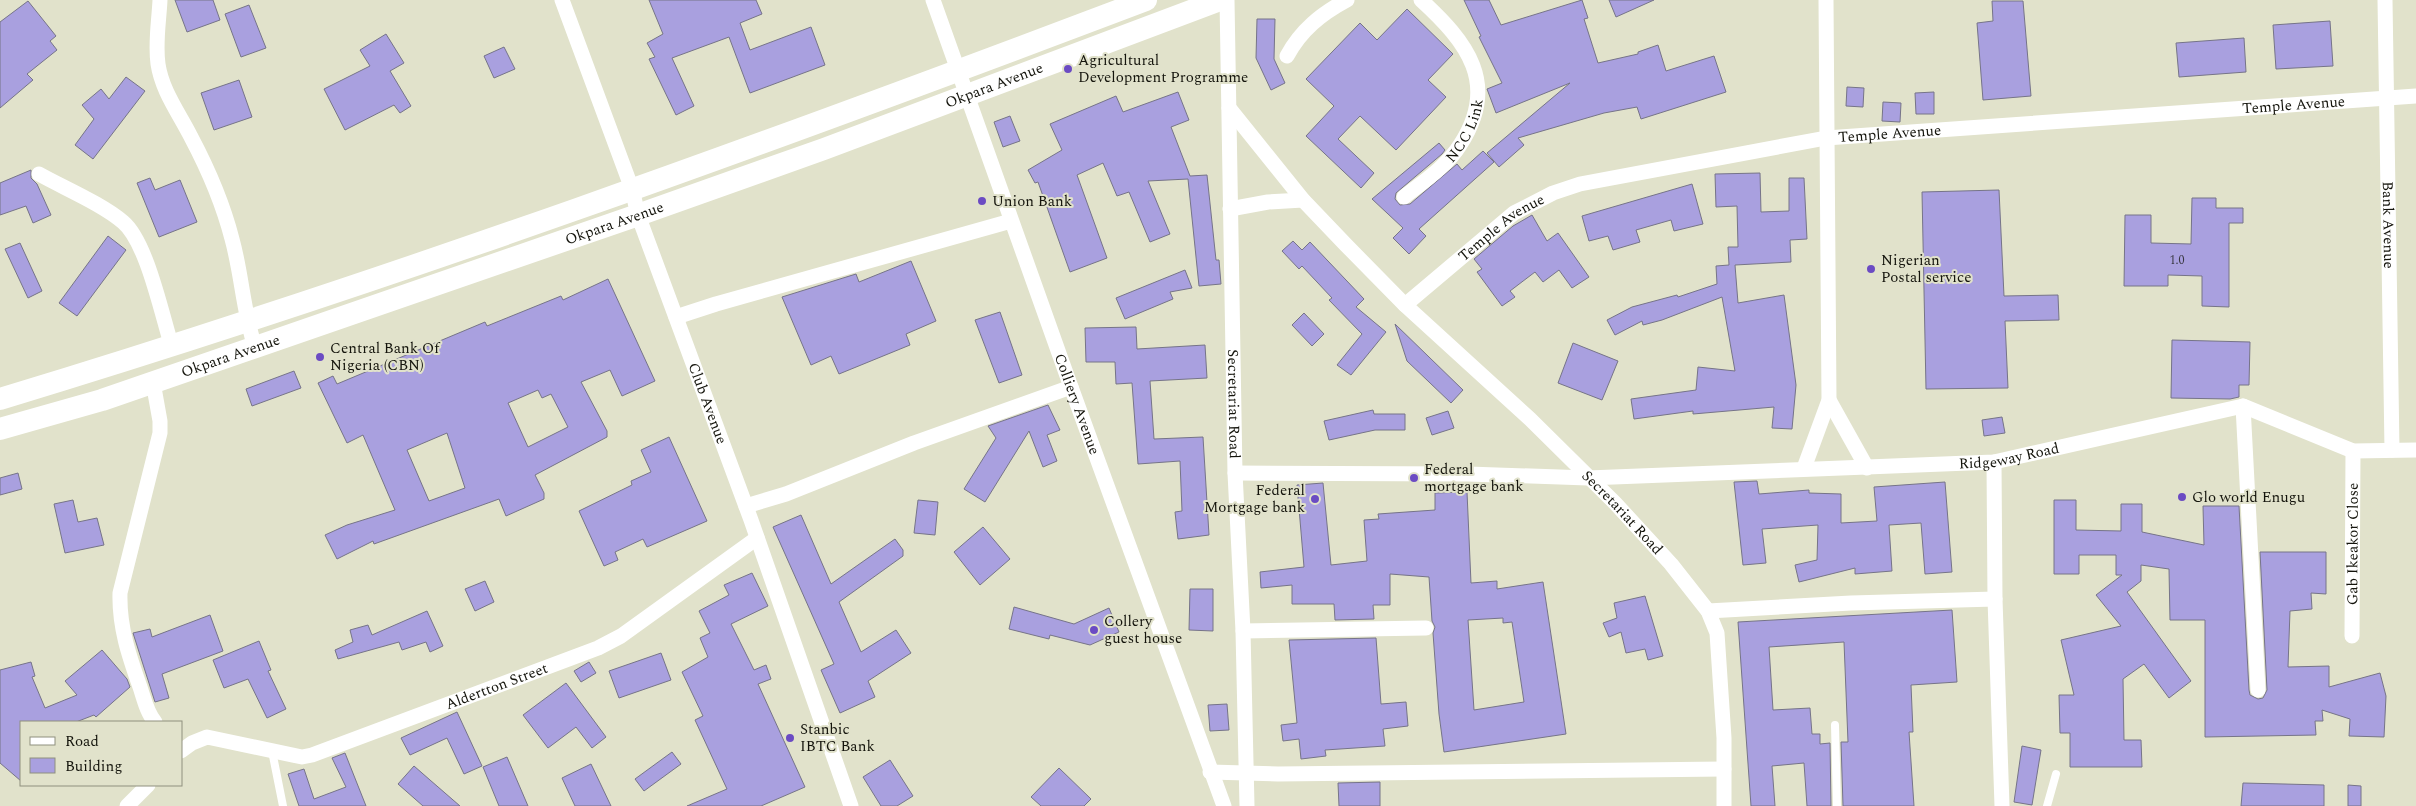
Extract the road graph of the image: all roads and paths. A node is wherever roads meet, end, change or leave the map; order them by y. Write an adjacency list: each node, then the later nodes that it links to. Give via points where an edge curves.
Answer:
1 (160, 0): 27 (street, via 158,65 165,89 207,169 226,221)
2 (562, 0): 19 (street, Club Avenue)
3 (933, 0): 12 (street, Colliery Avenue)
4 (1146, 0): 12 (main road, Okpara Avenue)
5 (1220, 0): 13 (main road, Okpara Avenue)
6 (1227, 0): 16 (street, Secretariat Road)
7 (1347, 0): 11 (street, via 1314,21)
8 (1421, 0): 20 (street, NCC Link, via 1458,37 1480,82 1471,126 1460,146)
9 (1826, 0): 17 (street)
10 (2385, 0): 15 (street, Bank Avenue)
11 (1287, 56)
12 (959, 71): 13 (street, Colliery Avenue); 19 (main road, Okpara Avenue)
13 (968, 96): 23 (main road, Okpara Avenue); 24 (street, Colliery Avenue)
14 (2416, 96): 15 (street, Temple Avenue)
15 (2386, 98): 17 (street, Temple Avenue); 36 (street, Bank Avenue)
16 (1229, 108): 21 (street, Secretariat Road); 22 (street, Secretariat Road)
17 (1826, 138): 25 (street, Temple Avenue, via 1580,184 1553,193 1514,213); 33 (street)
18 (39, 174): 29 (street, via 116,216 132,231 149,270)
19 (632, 189): 23 (street, Club Avenue); 27 (main road, Okpara Avenue)
20 (1404, 197)
21 (1303, 200): 22 (street); 25 (street, Secretariat Road)
22 (1230, 209): 42 (street, Secretariat Road)
23 (638, 214): 26 (street, Club Avenue); 28 (main road, Okpara Avenue)
24 (1011, 221): 26 (street); 31 (street, Colliery Avenue)
25 (1405, 305): 43 (street, Secretariat Road, via 1530,419)
26 (676, 317): 44 (street, Club Avenue)
27 (247, 322): 28 (street); 29 (main road, Okpara Avenue)
28 (255, 346): 30 (main road, Okpara Avenue)
29 (172, 347): 32 (main road, Okpara Avenue)
30 (153, 382): 35 (main road, Okpara Avenue); 52 (street, via 160,433 120,594 120,609 125,645)
31 (1070, 387): 44 (street, via 914,443 786,494); 57 (street, Colliery Avenue)
32 (0, 399)
33 (1829, 400): 40 (street); 41 (street)
34 (2244, 406): 38 (street); 39 (street, Ridgeway Road); 51 (street)
35 (0, 429)
36 (2392, 450): 37 (street); 38 (street)
37 (2416, 450)
38 (2353, 451): 50 (street, Gab Ikeakor Close)
39 (1994, 462): 41 (street, Ridgeway Road); 46 (street)
40 (1804, 468): 41 (street, Ridgeway Road); 43 (street, Ridgeway Road)
41 (1867, 468)
42 (1235, 473): 43 (street, Ridgeway Road); 49 (street, Secretariat Road)
43 (1588, 478): 47 (street, Secretariat Road, via 1615,502)
44 (746, 506): 45 (street, Club Avenue)
45 (757, 538): 55 (street, Aldertton Street, via 621,636 598,648 312,755 302,757); 63 (street, Club Avenue)
46 (1995, 599): 47 (street); 68 (street)
47 (1708, 611): 56 (street, Secretariat Road, via 1717,634)
48 (1426, 628): 49 (street)
49 (1243, 631): 58 (street, Secretariat Road)
50 (2352, 636)
51 (2258, 690)
52 (154, 721)
53 (1835, 725): 67 (lane)
54 (183, 747): 55 (street, Aldertton Street, via 207,737)
55 (272, 750): 62 (lane)
56 (1724, 769): 58 (street); 66 (street, Secretariat Road)
57 (1210, 772): 58 (street); 64 (street, Colliery Avenue)
58 (1247, 774): 65 (street, Secretariat Road)
59 (2056, 774): 69 (lane)
60 (147, 786): 61 (street)
61 (127, 806)
62 (283, 806)
63 (851, 806)
64 (1224, 806)
65 (1247, 806)
66 (1724, 806)
67 (1836, 806)
68 (2002, 806)
69 (2047, 806)

